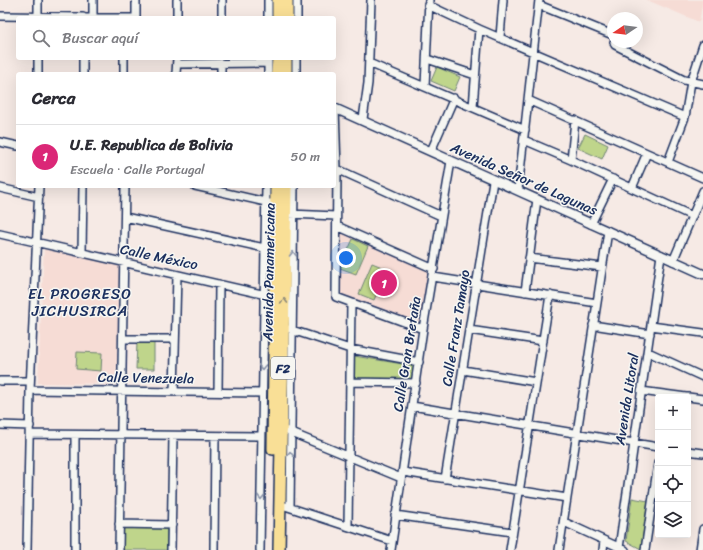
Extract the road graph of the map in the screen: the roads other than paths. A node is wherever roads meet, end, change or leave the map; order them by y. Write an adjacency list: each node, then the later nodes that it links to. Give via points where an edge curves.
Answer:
1 (38, 0): 15 (street)
2 (93, 0): 16 (street)
3 (136, 0): 17 (street)
4 (177, 0): 18 (street)
5 (222, 0): 19 (street)
6 (268, 0): 20 (street)
7 (278, 0): 21 (highway)
8 (287, 0): 22 (highway)
9 (297, 0): 23 (street)
10 (371, 0): 39 (street)
11 (503, 0): 27 (street)
12 (539, 2): 26 (street); 30 (street)
13 (429, 3): 25 (street); 31 (street)
14 (0, 16): 24 (street)
15 (38, 16)
16 (93, 16)
17 (136, 16)
18 (177, 16)
19 (222, 16)
20 (268, 16)
21 (278, 16)
22 (287, 16)
23 (297, 16)
24 (16, 17)
25 (479, 29): 27 (street); 50 (street)
26 (607, 32)
27 (500, 37): 30 (street)
28 (703, 45): 51 (street)
29 (621, 48): 51 (street)
30 (534, 51): 55 (street); 58 (street)
31 (427, 59): 50 (street); 53 (street)
32 (38, 60): 41 (street)
33 (83, 60): 42 (street)
34 (124, 60): 43 (street)
35 (271, 60): 40 (street); 46 (street); 47 (highway)
36 (286, 60): 48 (highway)
37 (296, 60): 49 (street)
38 (177, 61): 40 (street); 44 (street)
39 (369, 63): 53 (street); 59 (street)
40 (221, 64): 45 (street)
41 (38, 72)
42 (83, 72)
43 (124, 72)
44 (176, 72)
45 (221, 72)
46 (268, 72)
47 (276, 72)
48 (286, 72)
49 (296, 72)
50 (475, 75): 56 (street)
51 (691, 82): 52 (street); 58 (street)
52 (703, 84)
53 (426, 86): 54 (street)
54 (454, 98): 56 (street); 66 (street)
55 (528, 100): 60 (street); 61 (street)
56 (473, 107): 61 (street)
57 (336, 108): 59 (street, Avenida Señor de Lagunas)
58 (685, 117): 70 (street)
59 (363, 120): 66 (street, Avenida Señor de Lagunas)
60 (575, 120): 67 (street); 68 (street)
61 (525, 130): 63 (street)
62 (336, 138): 71 (street)
63 (524, 140): 68 (street); 85 (street)
64 (0, 142): 65 (street)
65 (16, 146)
66 (431, 151): 69 (street, Avenida Señor de Lagunas)
67 (647, 153): 70 (street); 83 (street)
68 (571, 160): 73 (street)
69 (451, 161): 74 (street, Avenida Señor de Lagunas); 92 (street, Calle Gran Bretaña)
70 (668, 162): 72 (street)
71 (337, 168): 91 (street); 92 (street)
72 (703, 178)
73 (613, 179): 83 (street); 95 (street)
74 (493, 180): 85 (street, Avenida Señor de Lagunas); 112 (street, Calle Franz Tamayo)
75 (0, 188): 87 (street)
76 (40, 188): 87 (street)
77 (83, 188): 101 (street)
78 (125, 188): 94 (street)
79 (267, 188): 89 (street, Avenida Panamericana)
80 (275, 188): 89 (highway, Avenida Panamericana / F2)
81 (286, 188): 90 (highway, Avenida Panamericana / F2)
82 (294, 188): 90 (street)
83 (632, 188): 93 (street)
84 (219, 189): 89 (street)
85 (518, 190): 88 (street, Avenida Señor de Lagunas)
86 (703, 191): 93 (street)
87 (40, 197): 99 (street)
88 (537, 199): 95 (street, Avenida Señor de Lagunas); 103 (street)
89 (271, 203): 100 (highway, Avenida Panamericana / F2)
90 (290, 214): 91 (street); 120 (highway, Avenida Panamericana / F2, one-way to 90)
91 (336, 216): 96 (street)
92 (441, 216): 107 (street, Calle Gran Bretaña)
93 (692, 216): 104 (street)
94 (124, 217): 100 (street); 105 (street)
95 (592, 224): 97 (street, Avenida Señor de Lagunas)
96 (337, 226): 107 (street); 116 (street, via 336,297)
97 (608, 231): 102 (street, Avenida Señor de Lagunas); 106 (street)
98 (0, 234): 99 (street, Calle México)
99 (38, 244): 101 (street, Calle México); 134 (street)
100 (270, 249): 115 (highway, Avenida Panamericana / F2)
101 (82, 253): 105 (street, Calle México)
102 (661, 255): 104 (street, Avenida Señor de Lagunas); 119 (street, Avenida Litoral)
103 (529, 258): 106 (street); 113 (street)
104 (672, 261): 108 (street, Avenida Señor de Lagunas)
105 (125, 264): 109 (street, Calle México); 125 (street)
106 (602, 267): 117 (street)
107 (434, 269): 110 (street, Calle Gran Bretaña)
108 (703, 274)
109 (177, 275): 111 (street, Calle México); 126 (street)
110 (433, 277): 112 (street); 121 (street, Calle Gran Bretaña)
111 (219, 284): 115 (street, Calle México); 142 (street)
112 (477, 284): 113 (street); 122 (street, Calle Franz Tamayo)
113 (525, 292): 114 (street)
114 (550, 295): 117 (street); 127 (street)
115 (269, 296): 143 (street, Avenida Panamericana, one-way to 143); 188 (highway, Avenida Panamericana / F2)
116 (351, 303): 121 (street); 128 (street)
117 (596, 303): 118 (street)
118 (593, 325): 124 (street); 153 (street)
119 (651, 326): 123 (street); 124 (street, Avenida Litoral)
120 (288, 329): 128 (street); 152 (highway, Avenida Panamericana / F2)
121 (423, 329): 130 (street, Calle Gran Bretaña)
122 (469, 330): 127 (street); 131 (street, Calle Franz Tamayo)
123 (703, 333)
124 (650, 334): 129 (street, Avenida Litoral)
125 (123, 339): 126 (street); 139 (street)
126 (175, 339): 141 (street)
127 (543, 341): 136 (street)
128 (350, 349): 130 (street); 135 (street)
129 (648, 352): 132 (street); 140 (street, Avenida Litoral)
130 (419, 362): 137 (street, Calle Gran Bretaña)
131 (463, 370): 136 (street); 148 (street, Calle Franz Tamayo)
132 (703, 377)
133 (0, 381): 134 (street)
134 (30, 381): 138 (street)
135 (350, 382): 137 (street); 164 (street)
136 (536, 382): 150 (street)
137 (416, 383): 147 (street, Calle Gran Bretaña)
138 (30, 390): 139 (street, Calle Venezuela); 151 (street)
139 (122, 391): 141 (street, Calle Venezuela); 156 (street)
140 (642, 391): 144 (street); 160 (street, Avenida Litoral)
141 (174, 392): 142 (street, Calle Venezuela)
142 (218, 392): 143 (street, Calle Venezuela)
143 (262, 393): 159 (street, Avenida Panamericana)
144 (664, 394)
145 (691, 398): 146 (street)
146 (703, 399)
147 (412, 406): 148 (street); 166 (street, Calle Gran Bretaña)
148 (456, 413): 150 (street); 167 (street, Calle Franz Tamayo)
149 (0, 425): 151 (street)
150 (529, 425): 153 (street); 168 (street)
151 (30, 426): 154 (street)
152 (286, 431): 164 (street); 170 (highway, Avenida Panamericana / F2, one-way to 152)
153 (577, 433): 160 (street); 169 (street)
154 (30, 434): 155 (street); 182 (street)
155 (76, 435): 156 (street); 183 (street)
156 (121, 435): 157 (street); 173 (street)
157 (173, 436): 158 (street); 174 (street)
158 (215, 436): 159 (street); 186 (street)
159 (261, 436): 187 (street, Avenida Panamericana, one-way to 187)
160 (633, 444): 161 (street); 181 (street, Avenida Litoral)
161 (655, 447)
162 (691, 451): 163 (street)
163 (703, 453)
164 (349, 456): 166 (street); 175 (street)
165 (658, 466): 194 (street)
166 (402, 475): 167 (street); 171 (street, Calle Gran Bretaña)
167 (445, 479): 168 (street)
168 (519, 490): 169 (street); 177 (street)
169 (567, 498): 172 (street)
170 (284, 505): 175 (street); 189 (highway, Avenida Panamericana / F2)
171 (395, 515): 177 (street); 178 (street, Calle Gran Bretaña)
172 (564, 522): 179 (street); 192 (street)
173 (120, 524): 174 (street); 184 (street)
174 (172, 525): 185 (street)
175 (348, 526): 178 (street)
176 (703, 528): 180 (street)
177 (512, 532): 191 (street)
178 (392, 540): 190 (street, Calle Gran Bretaña)
179 (604, 541): 181 (street); 193 (street)
180 (701, 546)
181 (622, 549)
182 (27, 550)
183 (75, 550)
184 (119, 550)
185 (171, 550)
186 (214, 550)
187 (260, 550)
188 (272, 550)
189 (279, 550)
190 (390, 550)
191 (510, 550)
192 (559, 550)
193 (603, 550)
194 (645, 550)

